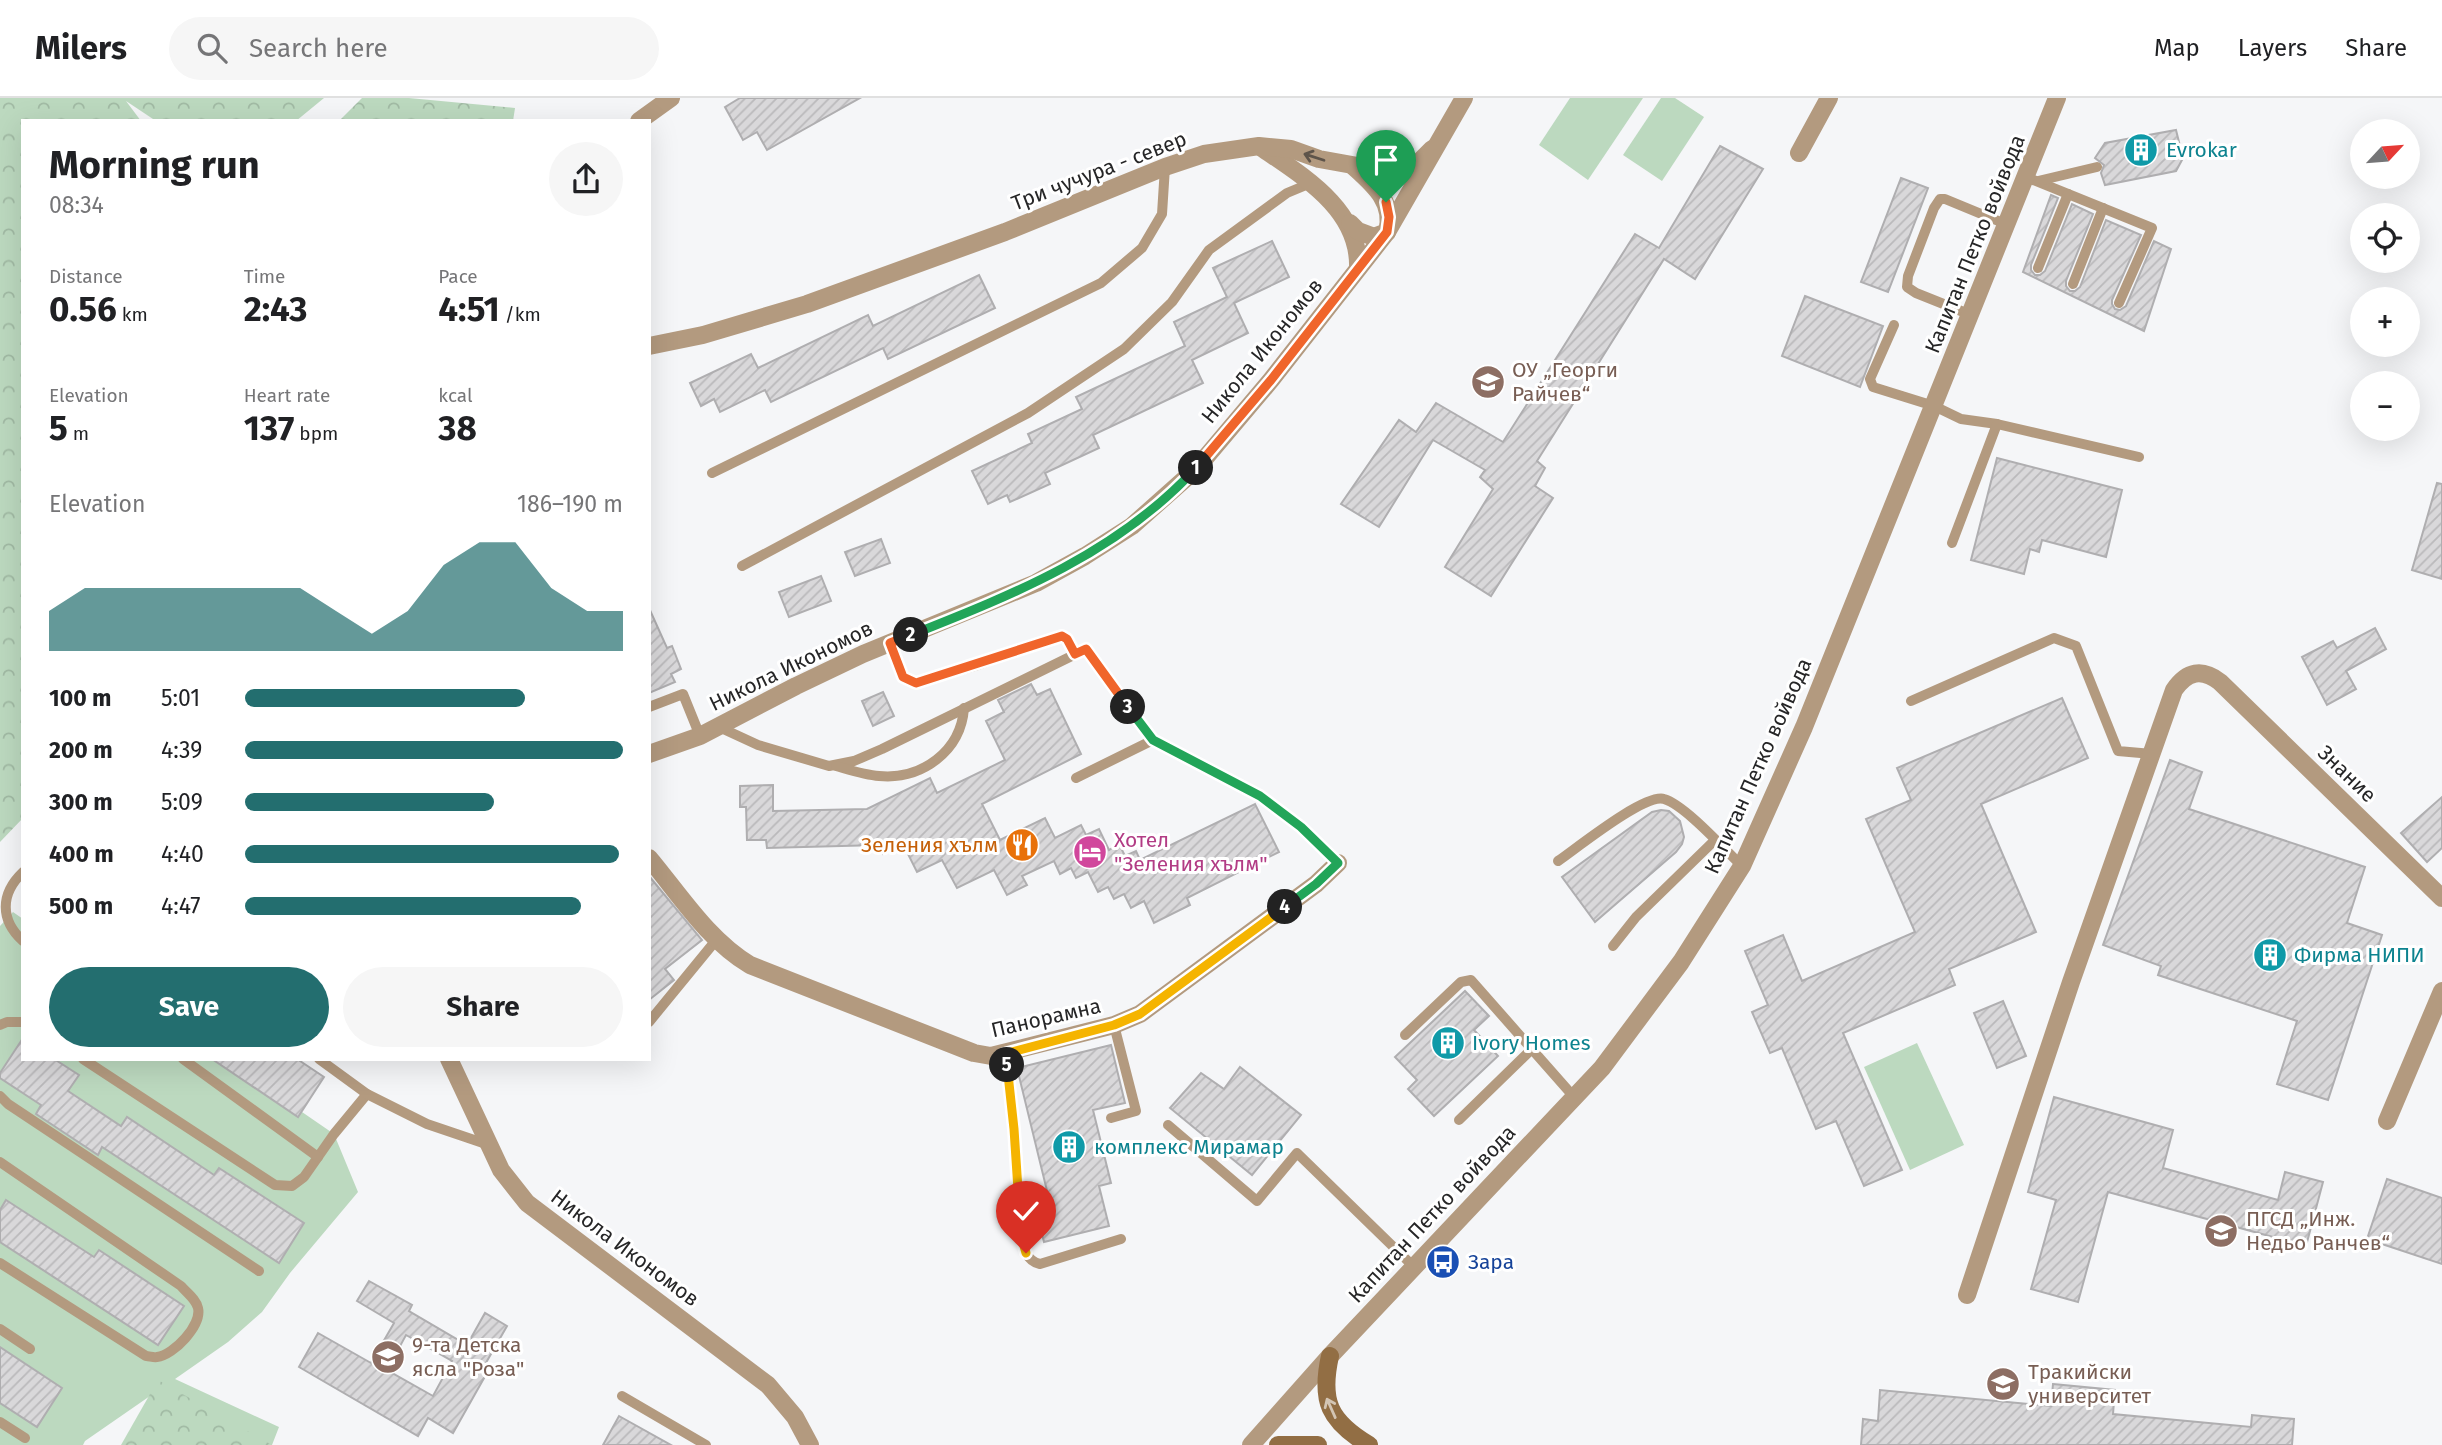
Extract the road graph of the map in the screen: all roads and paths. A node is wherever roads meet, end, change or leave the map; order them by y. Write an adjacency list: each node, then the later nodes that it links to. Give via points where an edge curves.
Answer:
1 (671, 98): 5 (street)
2 (1464, 98): 6 (street)
3 (1829, 98): 8 (street)
4 (2057, 98): 12 (street, Капитан Петко войвода)
5 (642, 119)
6 (1442, 138): 9 (street, Три чучура - север, via 1418,163 1409,166 1380,170); 18 (street)
7 (1259, 145): 9 (street, Три чучура - север, one-way to 7); 10 (street, Три чучура - север, via 1204,154); 13 (street)
8 (1799, 153)
9 (1354, 166): 18 (street, via 1386,202)
10 (1165, 167): 25 (street, Три чучура - север, via 1005,232 807,304); 29 (lane, via 1162,214 1142,248 1101,283)
11 (2097, 167): 12 (lane)
12 (2032, 179): 14 (lane); 17 (street, Капитан Петко войвода)
13 (1311, 183): 16 (street); 31 (lane, via 1287,193 1209,250 1172,302 1124,349 1028,413)
14 (2068, 194): 15 (lane); 20 (lane)
15 (2103, 208): 21 (lane); 22 (lane, via 2152,228)
16 (1347, 221): 18 (street, via 1366,236); 19 (street, via 1356,241)
17 (2008, 225): 23 (street, Капитан Петко войвода); 23 (lane, via 1945,199 1934,208 1907,287)
18 (1387, 232): 19 (street)
19 (1358, 268): 32 (street, Никола Икономов, via 1195,470 1132,526 1036,583)
20 (2038, 268)
21 (2073, 284)
22 (2119, 303)
23 (1971, 315): 26 (street, Капитан Петко войвода)
24 (1894, 325): 26 (lane, via 1870,384)
25 (651, 346)
26 (1934, 406): 27 (lane, via 1961,419); 48 (street, Капитан Петко войвода, via 1804,727)
27 (1997, 424): 28 (lane); 30 (lane)
28 (2139, 457)
29 (712, 473)
30 (1952, 543)
31 (742, 566)
32 (890, 643): 33 (lane, via 903,677 916,683 1055,637 1067,639); 37 (street, Никола Икономов, via 796,685)
33 (1075, 654): 36 (lane); 39 (lane, via 1086,649)
34 (1911, 701): 41 (lane, via 2053,638 2076,646 2118,751)
35 (651, 706): 38 (lane, via 683,694)
36 (964, 708): 42 (lane, via 881,749); 42 (lane, via 953,744 921,768 887,776)
37 (719, 727): 38 (street, Никола Икономов); 42 (lane, via 758,745)
38 (700, 736): 40 (street, Никола Икономов)
39 (1153, 740): 43 (lane); 47 (lane, via 1260,796)
40 (651, 753)
41 (2152, 754): 50 (street, Знание, via 2181,679 2194,673 2210,674); 80 (street)
42 (836, 765)
43 (1076, 778)
44 (1715, 841): 46 (lane, via 1675,804 1651,799); 48 (lane); 53 (lane, via 1636,917)
45 (651, 860): 52 (street, Панорамна)
46 (1558, 861)
47 (1338, 863): 58 (street, Панорамна, via 1197,974 1140,1014)
48 (1742, 866): 68 (street, Капитан Петко войвода, via 1674,973 1602,1068)
49 (21, 874): 51 (lane, via 2,905 7,926)
50 (2442, 898)
51 (21, 939)
52 (717, 939): 55 (lane); 61 (street, Панорамна, via 737,957 772,975 974,1053)
53 (1613, 946)
54 (2442, 991): 71 (street)
55 (651, 1020)
56 (21, 1022): 57 (lane)
57 (0, 1025)
58 (1114, 1025): 61 (street, Панорамна); 69 (lane, via 1136,1111)
59 (1405, 1035): 60 (lane, via 1466,979 1477,985)
60 (1532, 1049): 68 (lane); 70 (lane)
61 (1004, 1054): 76 (lane, via 1021,1235 1030,1259 1045,1263)
62 (86, 1061): 74 (lane, via 275,1185 299,1182)
63 (186, 1061): 74 (lane)
64 (322, 1061): 66 (lane)
65 (450, 1061): 73 (street, Никола Икономов)
66 (367, 1094): 73 (lane, via 427,1124); 74 (lane)
67 (0, 1096): 79 (lane)
68 (1574, 1097): 78 (street, Капитан Петко войвода)
69 (1111, 1118)
70 (1459, 1120)
71 (2387, 1121)
72 (1168, 1125): 78 (lane, via 1257,1200 1297,1153)
73 (489, 1146): 88 (street, Никола Икономов, via 527,1203 768,1385 795,1417)
74 (318, 1157)
75 (0, 1162): 77 (lane, via 181,1286 199,1309 198,1321 176,1348 156,1358 146,1356)
76 (1121, 1239)
77 (0, 1263)
78 (1413, 1266): 83 (street, Капитан Петко войвода)
79 (259, 1271)
80 (1967, 1295)
81 (0, 1329): 82 (lane)
82 (30, 1349)
83 (1330, 1356): 89 (street, Капитан Петко войвода); 92 (main road, one-way to 83, via 1342,1425 1328,1402 1324,1384)
84 (622, 1396): 87 (lane)
85 (0, 1422): 86 (lane)
86 (25, 1438)
87 (706, 1445)
88 (810, 1445)
89 (1251, 1445)
90 (1278, 1445): 91 (main road)
91 (1318, 1445)
92 (1369, 1445)

